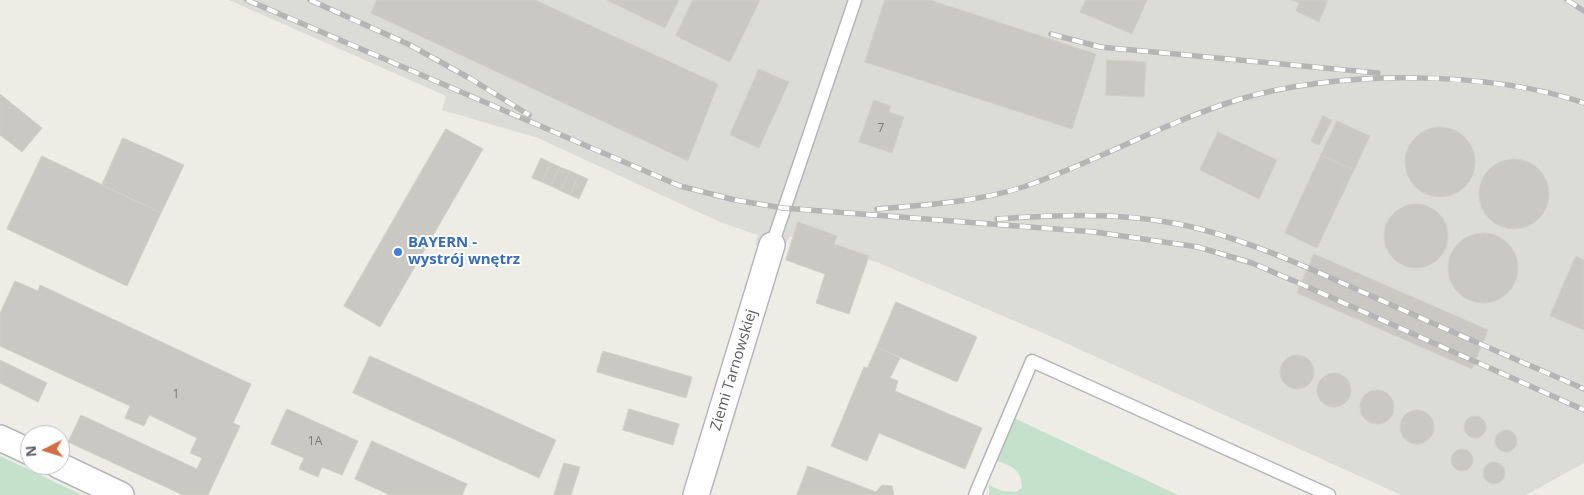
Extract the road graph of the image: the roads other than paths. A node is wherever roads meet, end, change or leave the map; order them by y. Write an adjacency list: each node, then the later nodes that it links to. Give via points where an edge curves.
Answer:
1 (855, 0): 2 (lane)
2 (772, 244): 7 (street, Ziemi Tarnowskiej)
3 (0, 438): 4 (street)
4 (20, 447)
5 (70, 471): 6 (street)
6 (121, 495)
7 (696, 495)
8 (975, 495): 9 (lane, via 1032,361)
9 (1329, 495)

